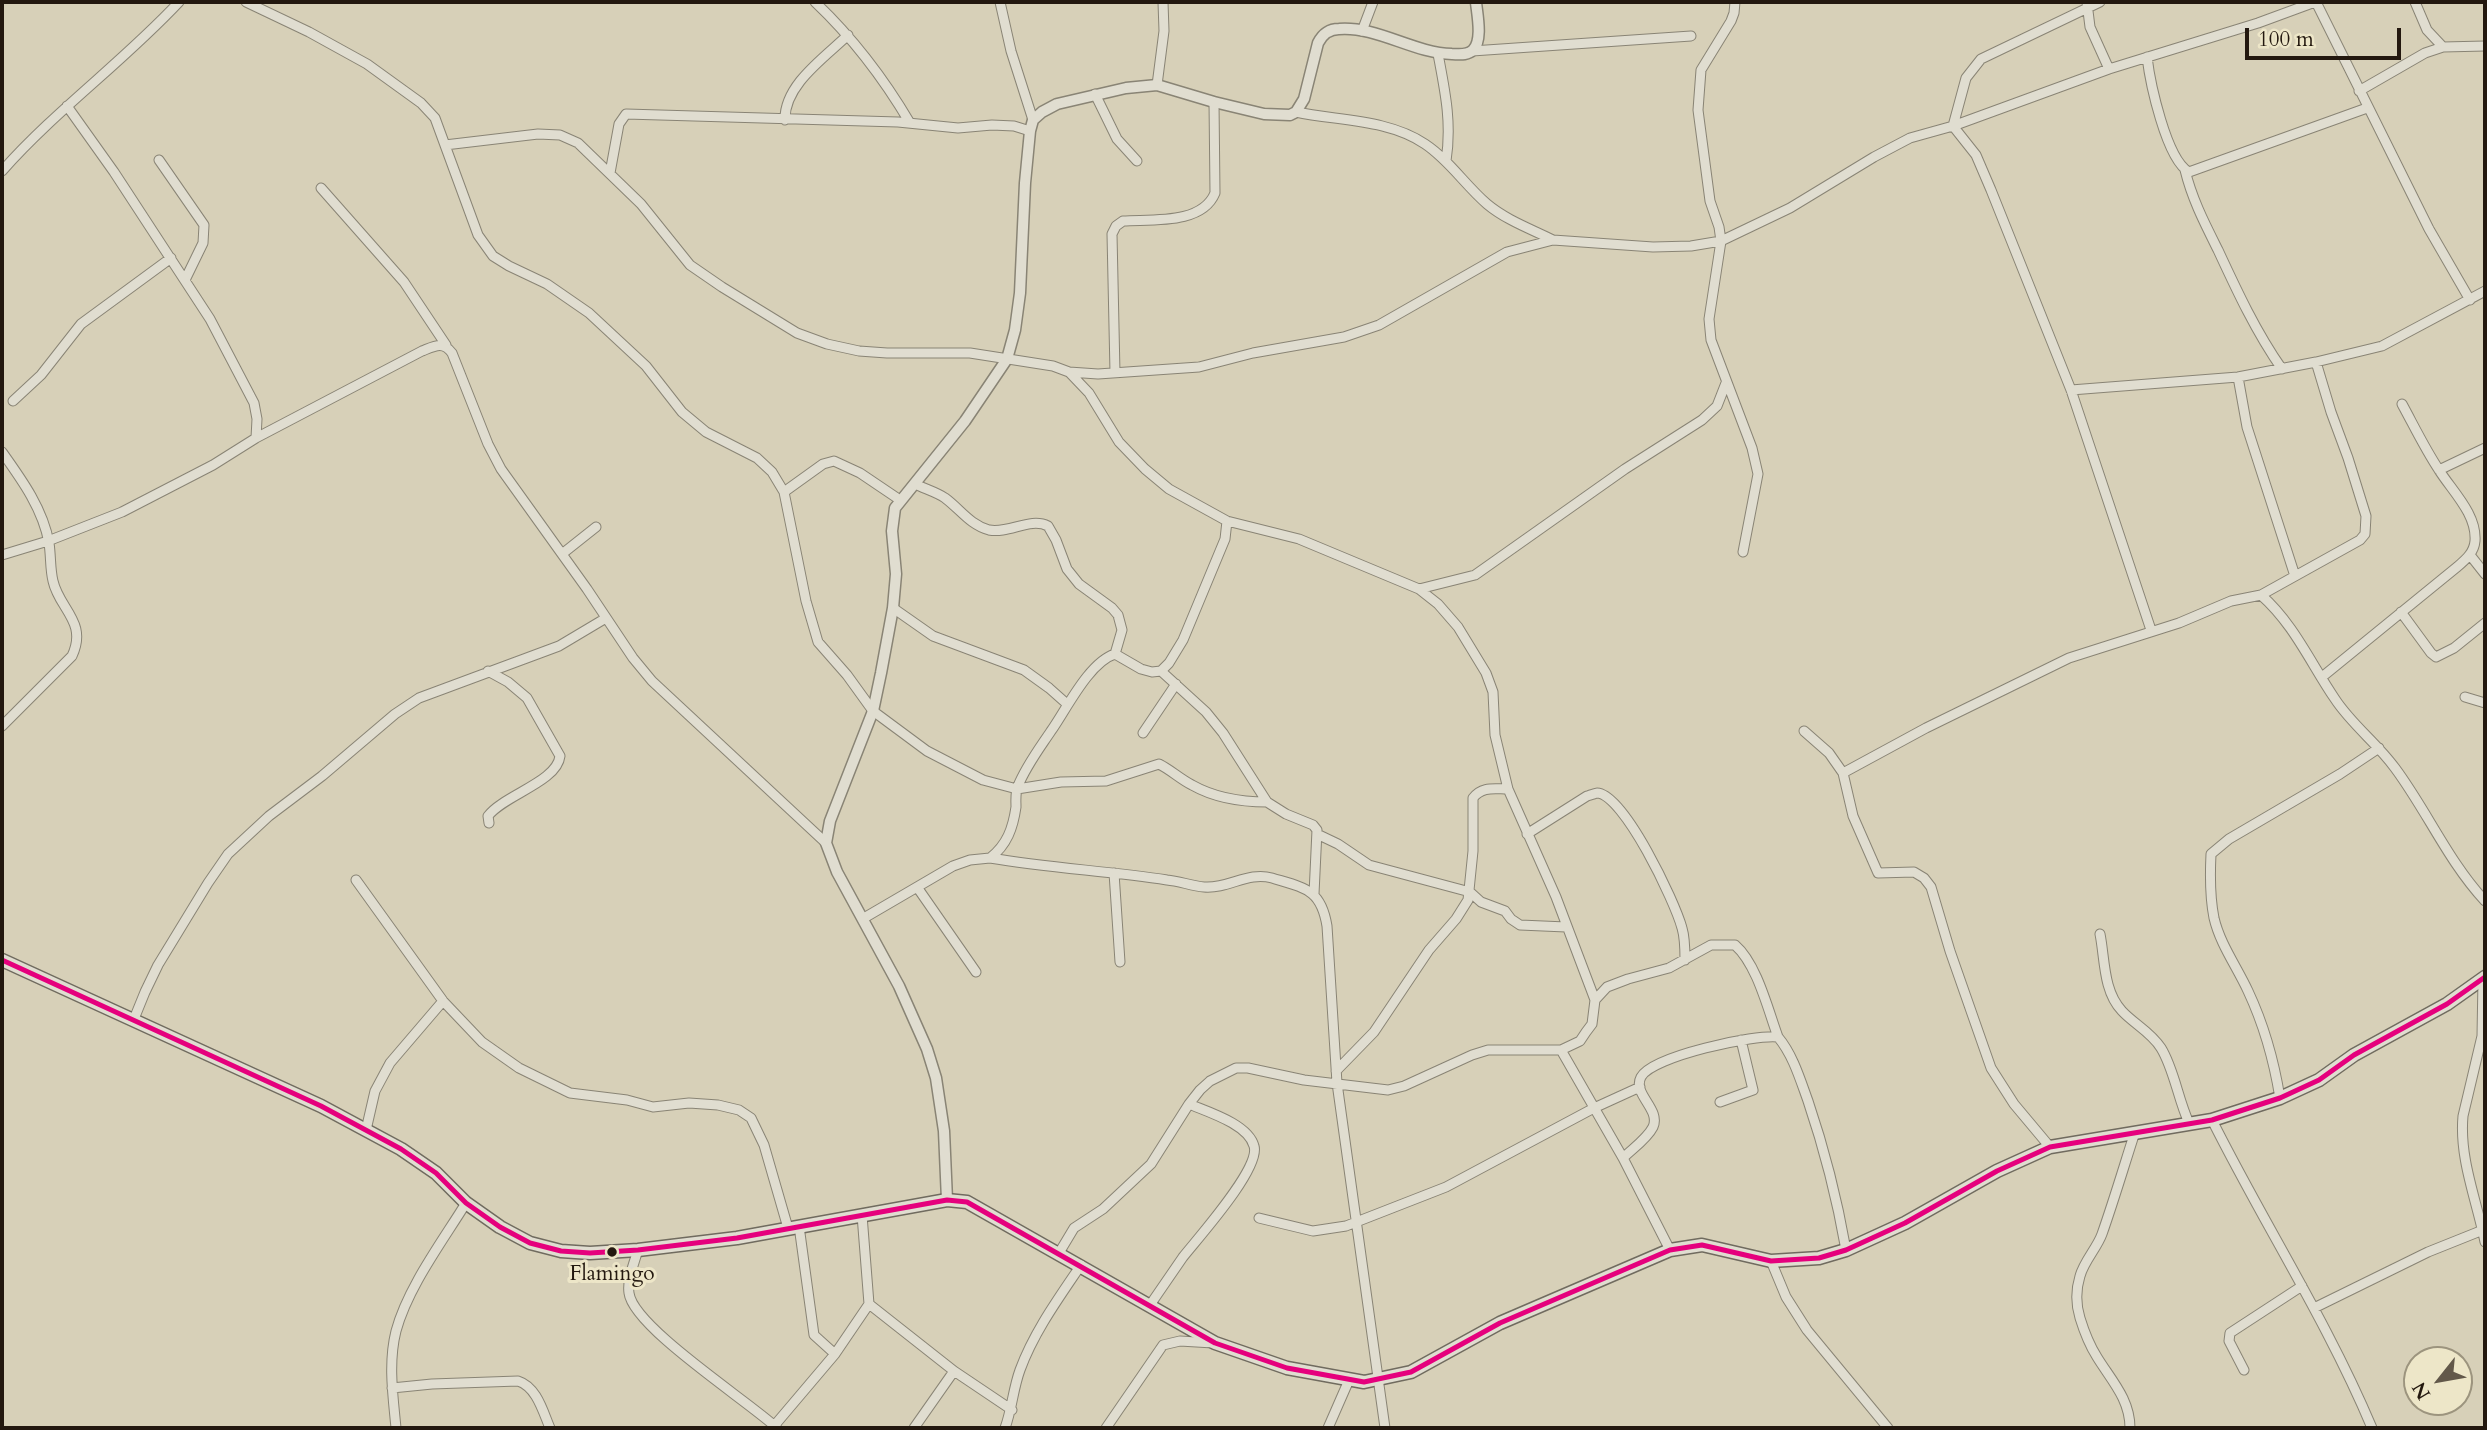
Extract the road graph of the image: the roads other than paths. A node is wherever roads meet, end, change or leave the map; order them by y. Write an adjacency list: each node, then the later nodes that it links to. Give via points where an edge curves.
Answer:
1 (179, 2): 26 (street)
2 (246, 2): 33 (street, via 327,41 405,90 435,118)
3 (815, 2): 14 (street)
4 (1000, 2): 32 (street)
5 (1163, 2): 22 (street)
6 (1373, 2): 13 (street)
7 (1476, 2): 18 (street, via 1478,33)
8 (1735, 2): 42 (street, via 1731,21 1701,70 1699,86 1706,176)
9 (2100, 2): 12 (street)
10 (2315, 2): 20 (street); 23 (street)
11 (2416, 2): 17 (street, via 2427,30)
12 (2087, 5): 21 (street, via 2090,27); 31 (street, via 1978,61 1966,78)
13 (1362, 31): 19 (street); 28 (street, via 1339,29 1321,37)
14 (848, 35): 29 (street, via 797,85 785,108); 30 (street)
15 (1691, 36): 18 (street)
16 (2485, 46): 17 (street)
17 (2443, 47): 23 (street)
18 (1472, 51): 19 (street)
19 (1438, 54): 36 (street, via 1449,110)
20 (2147, 57): 21 (street); 37 (street, via 2155,102)
21 (2109, 69): 31 (street)
22 (1157, 85): 24 (street); 25 (street)
23 (2360, 91): 27 (street)
24 (1094, 94): 32 (street, via 1057,104 1042,112); 35 (street, via 1117,139)
25 (1214, 102): 28 (street, via 1264,114); 52 (street, via 1213,198 1206,207 1186,216 1123,221 1112,234)
26 (67, 106): 38 (street); 43 (street)
27 (2367, 108): 37 (street, via 2194,172); 46 (street)
28 (1296, 113): 36 (street, via 1375,124 1425,143)
29 (785, 120): 30 (street); 39 (street, via 626,114)
30 (910, 123): 32 (street, via 958,128)
31 (1953, 125): 42 (street, via 1910,138 1790,208); 55 (street, via 1976,155)
32 (1032, 126): 48 (street, via 1020,293)
33 (445, 145): 39 (street, via 560,135 578,143); 63 (street, via 478,235 493,256 589,313 646,366 682,412 706,432 757,458)
34 (159, 160): 44 (street, via 204,225 203,243)
35 (1137, 161)
36 (1446, 161): 41 (street, via 1488,205)
37 (2185, 170): 50 (street, via 2228,272)
38 (2, 171)
39 (610, 173): 48 (street, via 690,265 797,333 859,351 970,353)
40 (321, 188): 47 (street, via 404,282)
41 (1553, 240): 42 (street, via 1653,247); 52 (street, via 1507,252 1361,333 1199,367)
42 (1721, 241): 54 (street, via 1709,318 1711,340)
43 (171, 258): 44 (street); 56 (street, via 81,324 41,375)
44 (185, 280): 58 (street, via 246,384 254,402)
45 (2485, 292): 46 (street)
46 (2470, 300): 49 (street, via 2382,346)
47 (446, 345): 58 (street, via 422,351); 69 (street, via 501,469)
48 (1007, 359): 51 (street); 62 (street)
49 (2316, 362): 50 (street); 73 (street, via 2367,526 2360,540)
50 (2282, 369): 53 (street)
51 (1069, 372): 52 (street); 65 (street, via 1089,393 1119,442 1145,469 1169,489)
52 (1115, 373)
53 (2238, 377): 55 (street); 73 (street, via 2247,427)
54 (1726, 383): 68 (street, via 1759,474); 74 (street, via 1717,406 1703,420 1489,566 1475,575)
55 (2071, 390): 80 (street)
56 (13, 401)
57 (2402, 404): 61 (street)
58 (256, 438): 67 (street, via 122,512)
59 (2485, 448): 61 (street)
60 (2, 452): 67 (street, via 35,502)
61 (2438, 470): 71 (street, via 2462,501 2470,520 2475,541)
62 (915, 484): 64 (street); 81 (street, via 944,498 987,530 1037,523 1048,526 1067,569 1118,615 1122,630)
63 (784, 492): 64 (street, via 834,461); 89 (street, via 818,642)
64 (900, 500): 76 (street, via 892,517 896,561)
65 (1227, 521): 74 (street, via 1299,539); 83 (street, via 1183,640)
66 (596, 527): 69 (street)
67 (48, 541): 70 (street); 90 (street, via 53,584 69,611 78,645)
68 (1743, 551)
69 (562, 554): 78 (street)
70 (2, 555)
71 (2470, 555): 72 (street); 77 (street)
72 (2485, 574)
73 (2295, 576): 75 (street)
74 (1419, 589): 96 (street, via 1458,627 1486,673)
75 (2261, 595): 80 (street); 84 (street, via 2301,642)
76 (893, 608): 88 (street, via 933,636 1024,670); 89 (street)
77 (2401, 612): 79 (street, via 2436,657); 84 (street)
78 (606, 618): 82 (street, via 559,646); 101 (street, via 652,681)
79 (2485, 623)
80 (2151, 630): 94 (street, via 2034,674)
81 (1115, 654): 83 (street, via 1141,669); 88 (street, via 1105,658)
82 (488, 671): 98 (street, via 527,698 560,756 558,765 540,780 492,811); 121 (street, via 419,698 395,714 235,848 172,940)
83 (1161, 671): 85 (street)
84 (2322, 677): 93 (street, via 2354,723)
85 (1176, 684): 92 (street); 97 (street, via 1223,733)
86 (2465, 697): 87 (street)
87 (2485, 703)
88 (1067, 704): 95 (street)
89 (873, 711): 95 (street, via 936,756 983,780); 101 (street, via 830,821)
90 (2, 726)
91 (1804, 731): 94 (street)
92 (1143, 733)
93 (2379, 748): 108 (street, via 2462,874); 128 (street, via 2211,854 2214,916 2264,1032)
94 (1843, 773): 136 (street, via 1853,816 1878,873 1914,872 1931,887 1992,1068 2014,1104)
95 (1017, 789): 97 (street, via 1107,781 1159,764 1210,793 1240,802); 102 (street, via 1012,830 1000,851)
96 (1508, 789): 100 (street); 107 (street, via 1487,788 1473,799)
97 (1267, 802): 99 (street, via 1313,825)
98 (489, 823)
99 (1317, 834): 106 (street); 107 (street, via 1369,866 1448,885)
100 (1527, 834): 110 (street); 113 (street, via 1587,796 1605,796 1651,856 1672,897 1684,934)
101 (826, 843): 109 (street)
102 (990, 858): 103 (street); 105 (street, via 970,860)
103 (1114, 873): 106 (street, via 1213,887 1258,875); 114 (street)
104 (356, 880): 120 (street)
105 (917, 887): 109 (street); 115 (street)
106 (1314, 894): 125 (street, via 1327,926)
107 (1469, 896): 110 (street, via 1505,911 1520,925); 125 (street, via 1374,1032)
108 (2485, 901)
109 (864, 918): 138 (street, via 915,1020 936,1078)
110 (1566, 927): 117 (street)
111 (2100, 934): 133 (street, via 2113,996 2120,1009 2160,1045)
112 (2, 960): 121 (main road)
113 (1685, 960): 118 (street); 122 (street, via 1714,943 1735,945 1753,971)
114 (1120, 962)
115 (976, 972)
116 (2484, 978): 128 (main road, via 2319,1080); 144 (street, via 2482,1036 2462,1128)
117 (1588, 982): 118 (street); 119 (street)
118 (1608, 987): 119 (street)
119 (1595, 1000): 124 (street, via 1592,1024 1580,1041)
120 (443, 1002): 134 (street, via 390,1063 375,1091); 143 (street, via 504,1059 570,1093 653,1107 689,1103 739,1110 751,1118 764,1145)
121 (134, 1019): 134 (main road)
122 (1778, 1037): 123 (street); 148 (street, via 1799,1076 1819,1134)
123 (1741, 1040): 127 (street, via 1671,1058 1643,1074); 129 (street, via 1753,1090)
124 (1561, 1050): 126 (street, via 1488,1050 1396,1089); 131 (street)
125 (1336, 1071): 126 (street)
126 (1337, 1083): 130 (street, via 1236,1068 1210,1081); 142 (street)
127 (1640, 1087): 131 (street); 137 (street, via 1654,1123)
128 (2280, 1098): 132 (main road)
129 (1720, 1102)
130 (1189, 1104): 149 (street, via 1151,1164 1103,1209 1074,1228); 154 (street, via 1238,1127 1253,1142 1255,1153 1241,1182)
131 (1594, 1108): 137 (street); 142 (street, via 1446,1187)
132 (2212, 1120): 133 (main road); 152 (street)
133 (2189, 1123): 135 (main road)
134 (366, 1130): 139 (main road, via 436,1173)
135 (2135, 1132): 136 (main road); 173 (street, via 2101,1236 2080,1274 2077,1291 2081,1321 2125,1401)
136 (2050, 1147): 148 (main road)
137 (1623, 1158): 147 (street)
138 (947, 1200): 140 (main road); 149 (main road, via 984,1209)
139 (466, 1203): 146 (main road, via 530,1243 571,1251); 162 (street, via 418,1281 396,1331)
140 (862, 1214): 143 (main road); 153 (street)
141 (1259, 1218): 142 (street, via 1313,1231)
142 (1357, 1222): 161 (street)
143 (793, 1227): 146 (main road); 157 (street, via 814,1335)
144 (2483, 1230): 145 (street); 155 (street)
145 (2485, 1242)
146 (638, 1250): 164 (street, via 628,1287 632,1303 660,1335)
147 (1670, 1250): 150 (main road, via 1702,1245); 161 (main road, via 1500,1323 1411,1372)
148 (1846, 1250): 150 (main road, via 1819,1258)
149 (1059, 1253): 151 (main road)
150 (1771, 1261): 172 (street, via 1807,1330)
151 (1081, 1265): 154 (main road); 163 (street, via 1030,1348)
152 (2302, 1286): 155 (street); 158 (street, via 2230,1333 2229,1341)
153 (869, 1304): 157 (street); 159 (street)
154 (1150, 1306): 156 (main road)
155 (2314, 1308): 174 (street)
156 (1215, 1343): 160 (main road, via 1287,1368); 169 (street, via 1180,1340 1163,1345)
157 (835, 1354): 164 (street)
158 (2244, 1370)
159 (954, 1371): 163 (street); 167 (street)
160 (1349, 1380): 161 (main road); 170 (street)
161 (1379, 1380): 171 (street)
162 (393, 1388): 165 (street); 166 (street, via 518,1381 532,1390)
163 (1012, 1410): 168 (street)
164 (776, 1427)
165 (396, 1428)
166 (550, 1428)
167 (914, 1428)
168 (1005, 1428)
169 (1106, 1428)
170 (1328, 1428)
171 (1385, 1428)
172 (1888, 1428)
173 (2130, 1428)
174 (2372, 1428)

